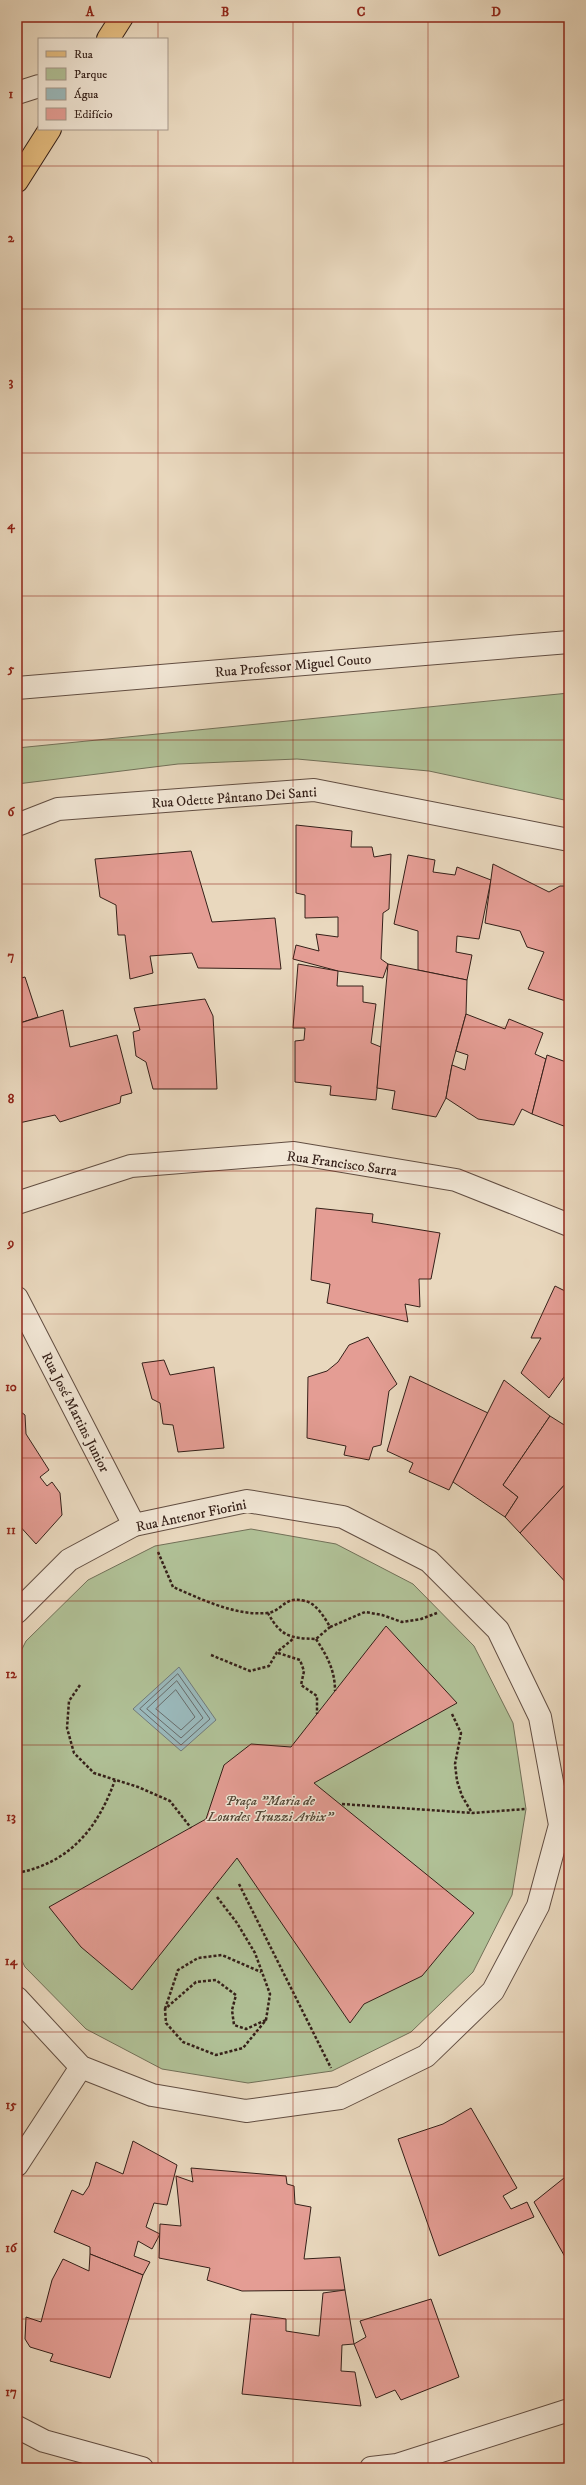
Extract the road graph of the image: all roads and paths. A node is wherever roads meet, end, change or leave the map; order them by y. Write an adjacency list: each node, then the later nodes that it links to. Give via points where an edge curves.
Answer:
1 (122, 17): 2 (main road)
2 (109, 38)
3 (38, 86): 4 (street)
4 (17, 93)
5 (49, 130): 6 (main road)
6 (17, 182)
7 (569, 642): 8 (street, Rua Professor Miguel Couto)
8 (17, 688)
9 (17, 825): 10 (street, Rua Odette Pântano Dei Santi, via 58,809 314,790)
10 (569, 840)
11 (17, 1203): 12 (street, Rua Francisco Sarra, via 131,1166 294,1153 456,1180)
12 (569, 1225)
13 (17, 1298): 14 (street, Rua José Martins Junior)
14 (134, 1525): 16 (street, Rua Antenor Fiorini, via 69,1560); 32 (street, Rua Antenor Fiorini, via 247,1501 343,1517 429,1561 498,1630 540,1717)
15 (155, 1546): 18 (path, via 173,1587 244,1612)
16 (17, 1612)
17 (440, 1612): 19 (path, via 402,1622 365,1612)
18 (268, 1614): 19 (path, via 289,1600 307,1601 325,1617); 20 (path, via 277,1630)
19 (330, 1627): 21 (path)
20 (294, 1638): 21 (path); 22 (path)
21 (316, 1639): 25 (path, via 330,1662 335,1677)
22 (278, 1652): 23 (path, via 269,1666 250,1671); 26 (path, via 300,1660 304,1671 300,1685 317,1696)
23 (211, 1655)
24 (80, 1685): 28 (path, via 69,1701 67,1728 74,1753 94,1773)
25 (335, 1691)
26 (317, 1714)
27 (452, 1714): 31 (path, via 461,1733 455,1764 457,1781 462,1796)
28 (115, 1780): 33 (path, via 170,1801); 34 (path, via 106,1806 88,1833 66,1852 39,1869)
29 (342, 1804): 31 (path)
30 (526, 1809): 31 (path)
31 (473, 1813)
32 (564, 1825): 41 (street, Rua Antenor Fiorini, via 538,1906 494,1991 426,2056 340,2098 246,2111 152,2095)
33 (191, 1828)
34 (17, 1873)
35 (239, 1884): 42 (path)
36 (217, 1898): 37 (path, via 248,1940)
37 (261, 1972): 39 (path, via 222,1955 198,1958 178,1970); 40 (path, via 270,1994)
38 (17, 1998): 41 (street, Rua Antenor Fiorini)
39 (165, 2009): 40 (path, via 166,2023 183,2042 216,2055 243,2048); 40 (path, via 196,1982 216,1980 236,1995 232,2010 234,2025 246,2029)
40 (266, 2020)
41 (81, 2067): 43 (street)
42 (332, 2071)
43 (17, 2165)
44 (568, 2414): 47 (street, via 396,2465)
45 (17, 2427): 46 (street, via 44,2441)
46 (142, 2468)
47 (371, 2468)

